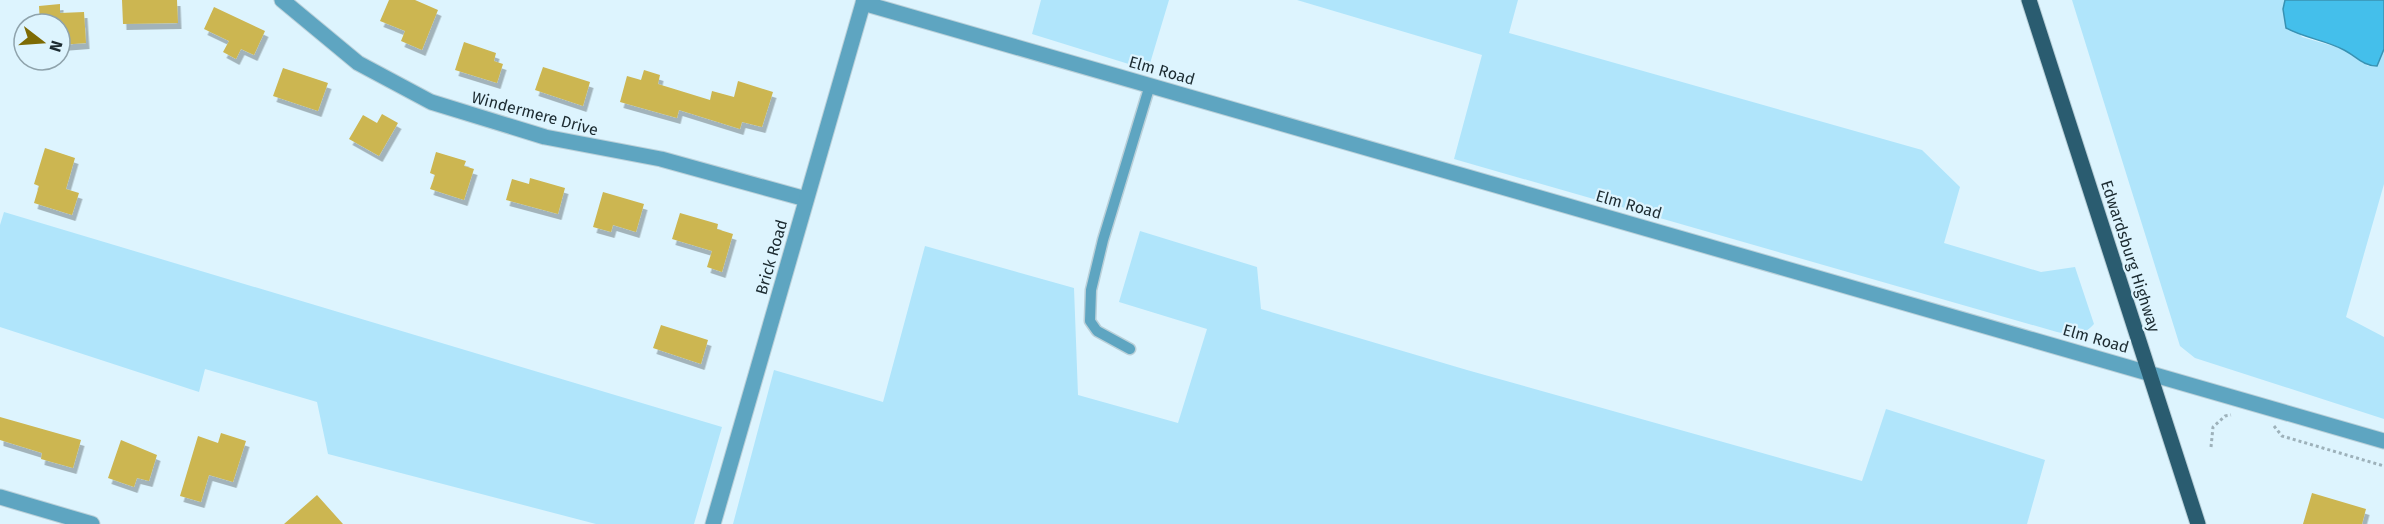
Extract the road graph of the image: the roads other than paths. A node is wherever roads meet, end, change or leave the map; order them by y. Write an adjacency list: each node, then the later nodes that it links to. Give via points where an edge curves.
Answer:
1 (282, 0): 5 (street, Windermere Drive, via 358,63 431,102 545,137 661,159)
2 (2029, 0): 7 (main road, Edwardsburg Highway)
3 (864, 2): 4 (street, Elm Road); 5 (street, Brick Road)
4 (1150, 85): 6 (lane, via 1091,290 1090,321 1097,332); 7 (street, Elm Road)
5 (806, 199): 11 (street, Brick Road)
6 (1130, 349)
7 (2150, 372): 8 (street, Elm Road); 12 (main road, Edwardsburg Highway)
8 (2384, 441)
9 (0, 497): 10 (street)
10 (92, 524)
11 (713, 524)
12 (2198, 524)

